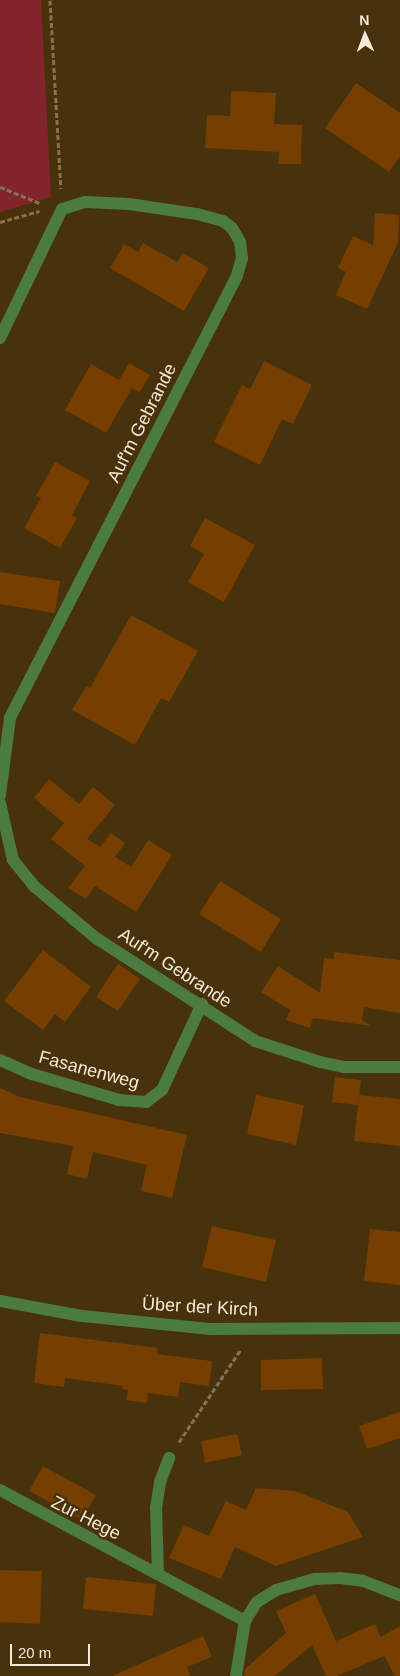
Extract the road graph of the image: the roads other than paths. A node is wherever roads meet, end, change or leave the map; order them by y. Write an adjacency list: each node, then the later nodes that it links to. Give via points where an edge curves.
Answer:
1 (0, 338): 2 (street, Auf'm Gebrande, via 62,209 85,202 129,204 197,214 223,221 232,228 242,258 238,276 10,718)
2 (0, 795)
3 (0, 803): 4 (street, Auf'm Gebrande, via 13,860 35,887 96,938)
4 (202, 1004): 5 (street, Fasanenweg, via 162,1090 146,1102 119,1100 32,1074); 6 (street, Auf'm Gebrande, via 254,1041 290,1054 344,1066)
5 (0, 1060)
6 (400, 1067)
7 (0, 1302): 8 (street, Über der Kirch, via 82,1316 211,1329)
8 (400, 1328)
9 (169, 1458): 11 (street, via 160,1482 156,1508)
10 (0, 1490): 11 (street, Zur Hege)
11 (158, 1574): 13 (street, Zur Hege)
12 (400, 1595): 13 (street, via 363,1581 315,1579 276,1590 256,1602)
13 (245, 1621): 14 (street)
14 (236, 1676)

